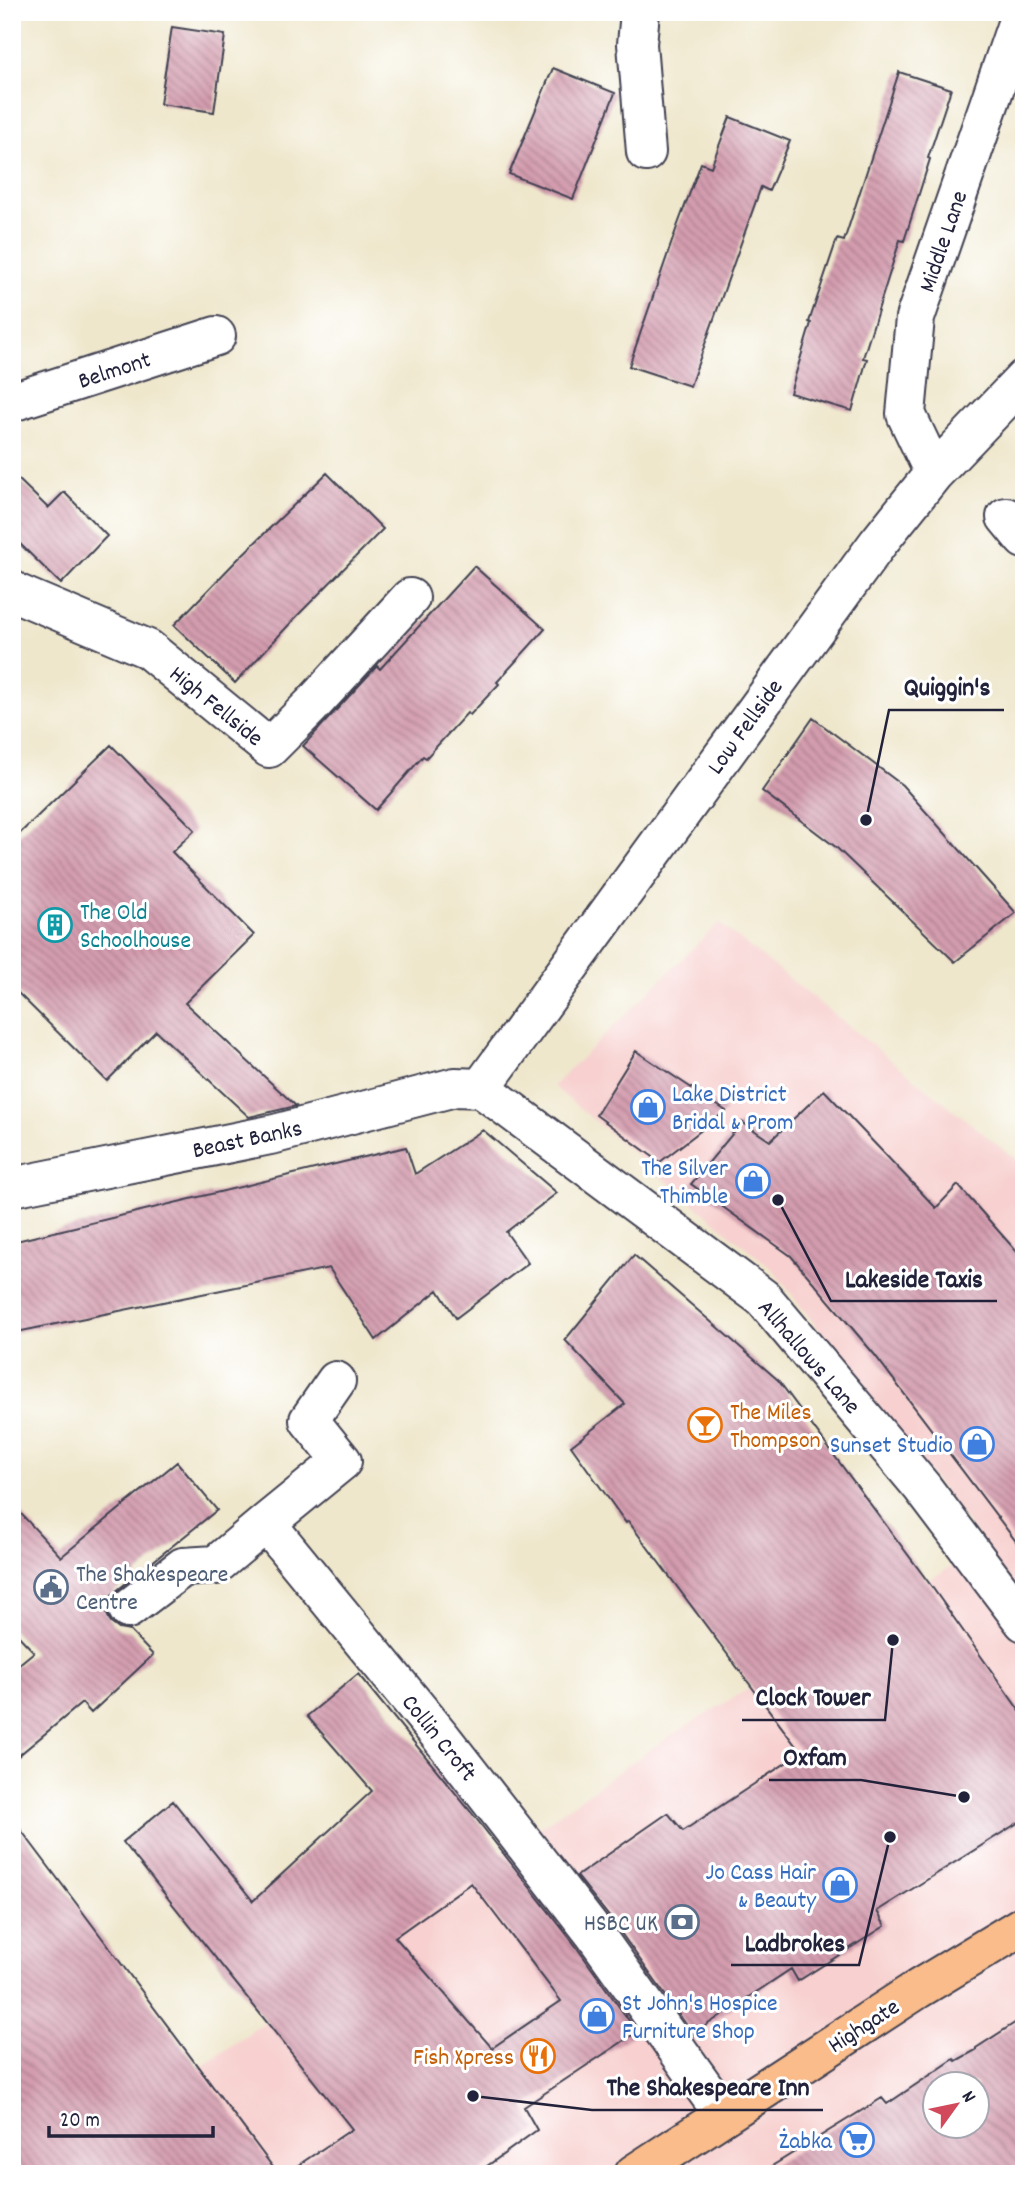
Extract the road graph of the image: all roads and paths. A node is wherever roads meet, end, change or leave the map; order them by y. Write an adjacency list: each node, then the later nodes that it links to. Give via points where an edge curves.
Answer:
1 (639, 12): 3 (street, via 637,44)
2 (1021, 12): 7 (street, Middle Lane, via 915,318 906,414)
3 (646, 152)
4 (216, 336): 6 (street, Belmont)
5 (1024, 379): 7 (street, Low Fellside)
6 (12, 402)
7 (934, 472): 10 (street, Low Fellside)
8 (14, 594): 9 (street, High Fellside, via 148,649 269,748)
9 (410, 598)
10 (481, 1088): 11 (street, Beast Banks, via 455,1087 275,1134); 15 (street, Allhallows Lane, via 763,1298 922,1487)
11 (12, 1187)
12 (336, 1381): 13 (street, via 309,1420 342,1461)
13 (266, 1523): 14 (street, via 216,1564 183,1567); 17 (street, Collin Croft, via 593,1933)
14 (128, 1609)
15 (1024, 1622)
16 (1024, 1925): 17 (highway, Highgate)
17 (724, 2115): 18 (highway, Highgate)
18 (634, 2174)

